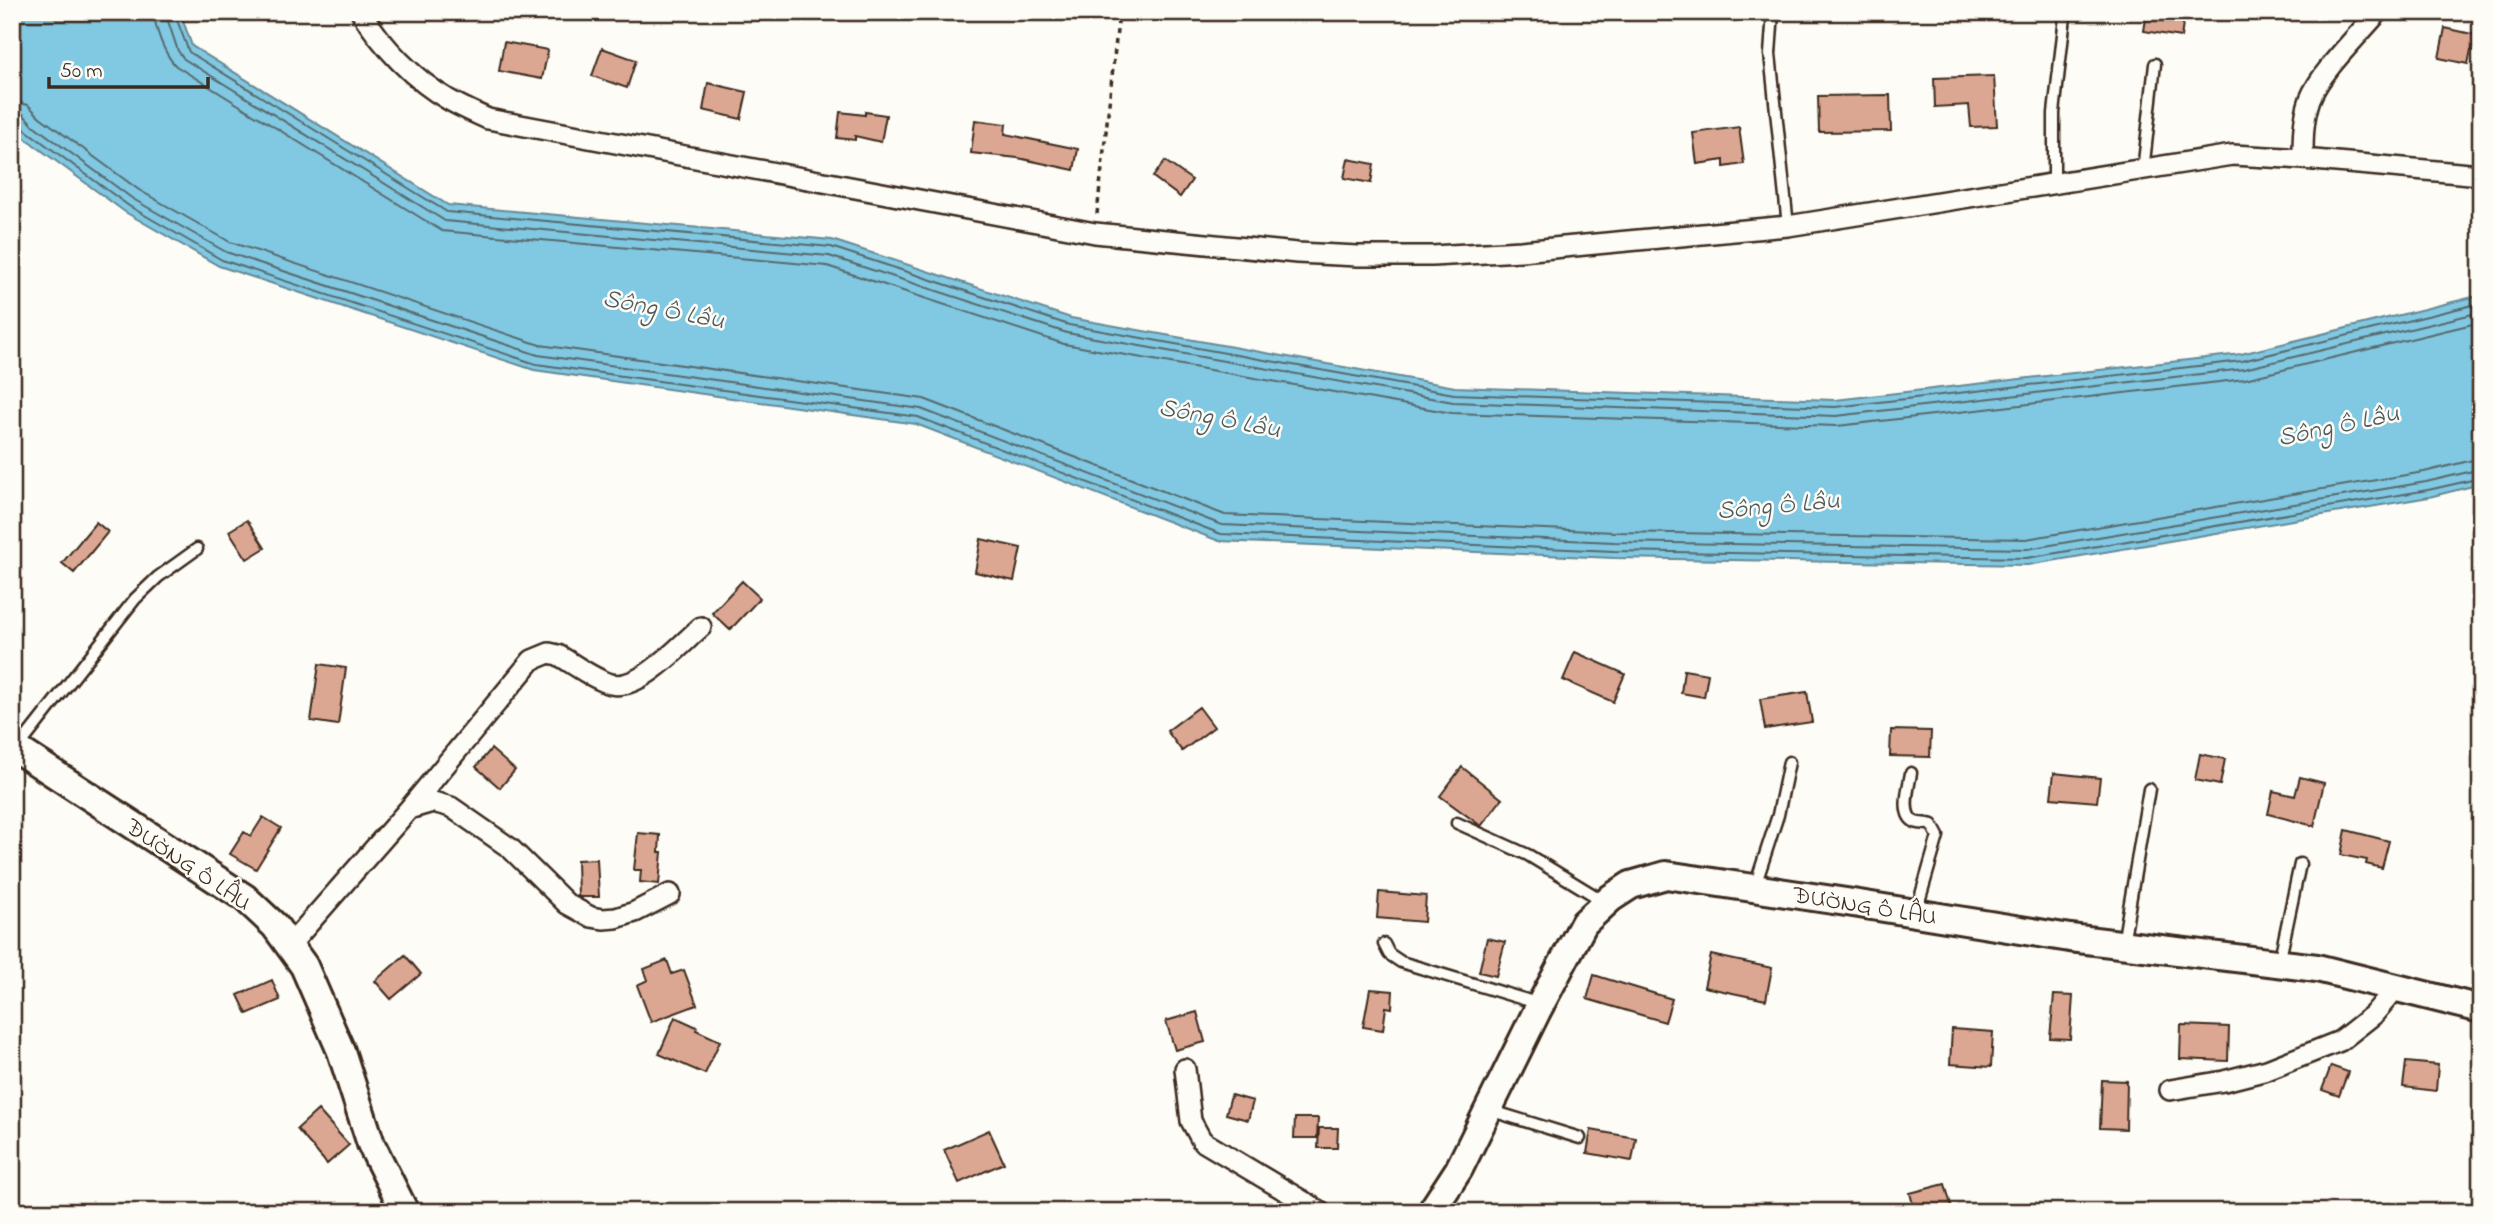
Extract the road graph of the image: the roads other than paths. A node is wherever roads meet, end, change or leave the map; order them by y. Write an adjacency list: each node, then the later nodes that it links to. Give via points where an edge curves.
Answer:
1 (361, 12): 10 (street, via 407,69 448,99 488,119 1095,233 1297,253 1432,256)
2 (1773, 12): 10 (lane, via 1770,54)
3 (2378, 12): 6 (street, via 2311,97 2303,129)
4 (2065, 17): 9 (lane, via 2054,113)
5 (2155, 64): 7 (lane)
6 (2303, 159): 7 (street, via 2232,155); 8 (street)
7 (2143, 171): 9 (street)
8 (2481, 175)
9 (2054, 184): 10 (street)
10 (1788, 226)
11 (197, 549): 13 (lane, via 135,599)
12 (701, 627): 17 (street, via 643,677 626,684 608,683 558,655 549,653 533,660)
13 (15, 748): 26 (main road, ĐƯỜNG Ô LÂU, via 245,898)
14 (1789, 762): 20 (lane, via 1778,815)
15 (1911, 773): 23 (lane, via 1908,813 1916,822 1932,825 1938,836)
16 (2149, 789): 25 (lane)
17 (410, 809): 21 (street, via 432,802 451,807 510,848 567,904 591,917 616,918); 26 (street)
18 (1457, 823): 22 (lane, via 1528,855)
19 (2300, 864): 27 (lane)
20 (1754, 888): 22 (main road, ĐƯỜNG Ô LÂU, via 1667,875 1631,885); 23 (main road, ĐƯỜNG Ô LÂU)
21 (670, 894)
22 (1605, 902): 29 (main road, ĐƯỜNG Ô LÂU, via 1584,923)
23 (1916, 913): 25 (main road, ĐƯỜNG Ô LÂU)
24 (1384, 944): 29 (lane, via 1401,962)
25 (2123, 944): 27 (main road, ĐƯỜNG Ô LÂU)
26 (289, 946): 35 (main road, ĐƯỜNG Ô LÂU, via 304,966 341,1051 370,1144)
27 (2279, 963): 28 (main road, ĐƯỜNG Ô LÂU)
28 (2396, 988): 30 (main road, ĐƯỜNG Ô LÂU); 32 (street, via 2373,1015 2340,1041 2267,1070)
29 (1541, 1004): 33 (main road, ĐƯỜNG Ô LÂU)
30 (2481, 1009)
31 (1185, 1069): 36 (street, via 1191,1121 1202,1141)
32 (2170, 1090)
33 (1488, 1109): 34 (lane); 37 (main road, ĐƯỜNG Ô LÂU, via 1459,1169)
34 (1580, 1138)
35 (405, 1212)
36 (1321, 1212)
37 (1430, 1212)

